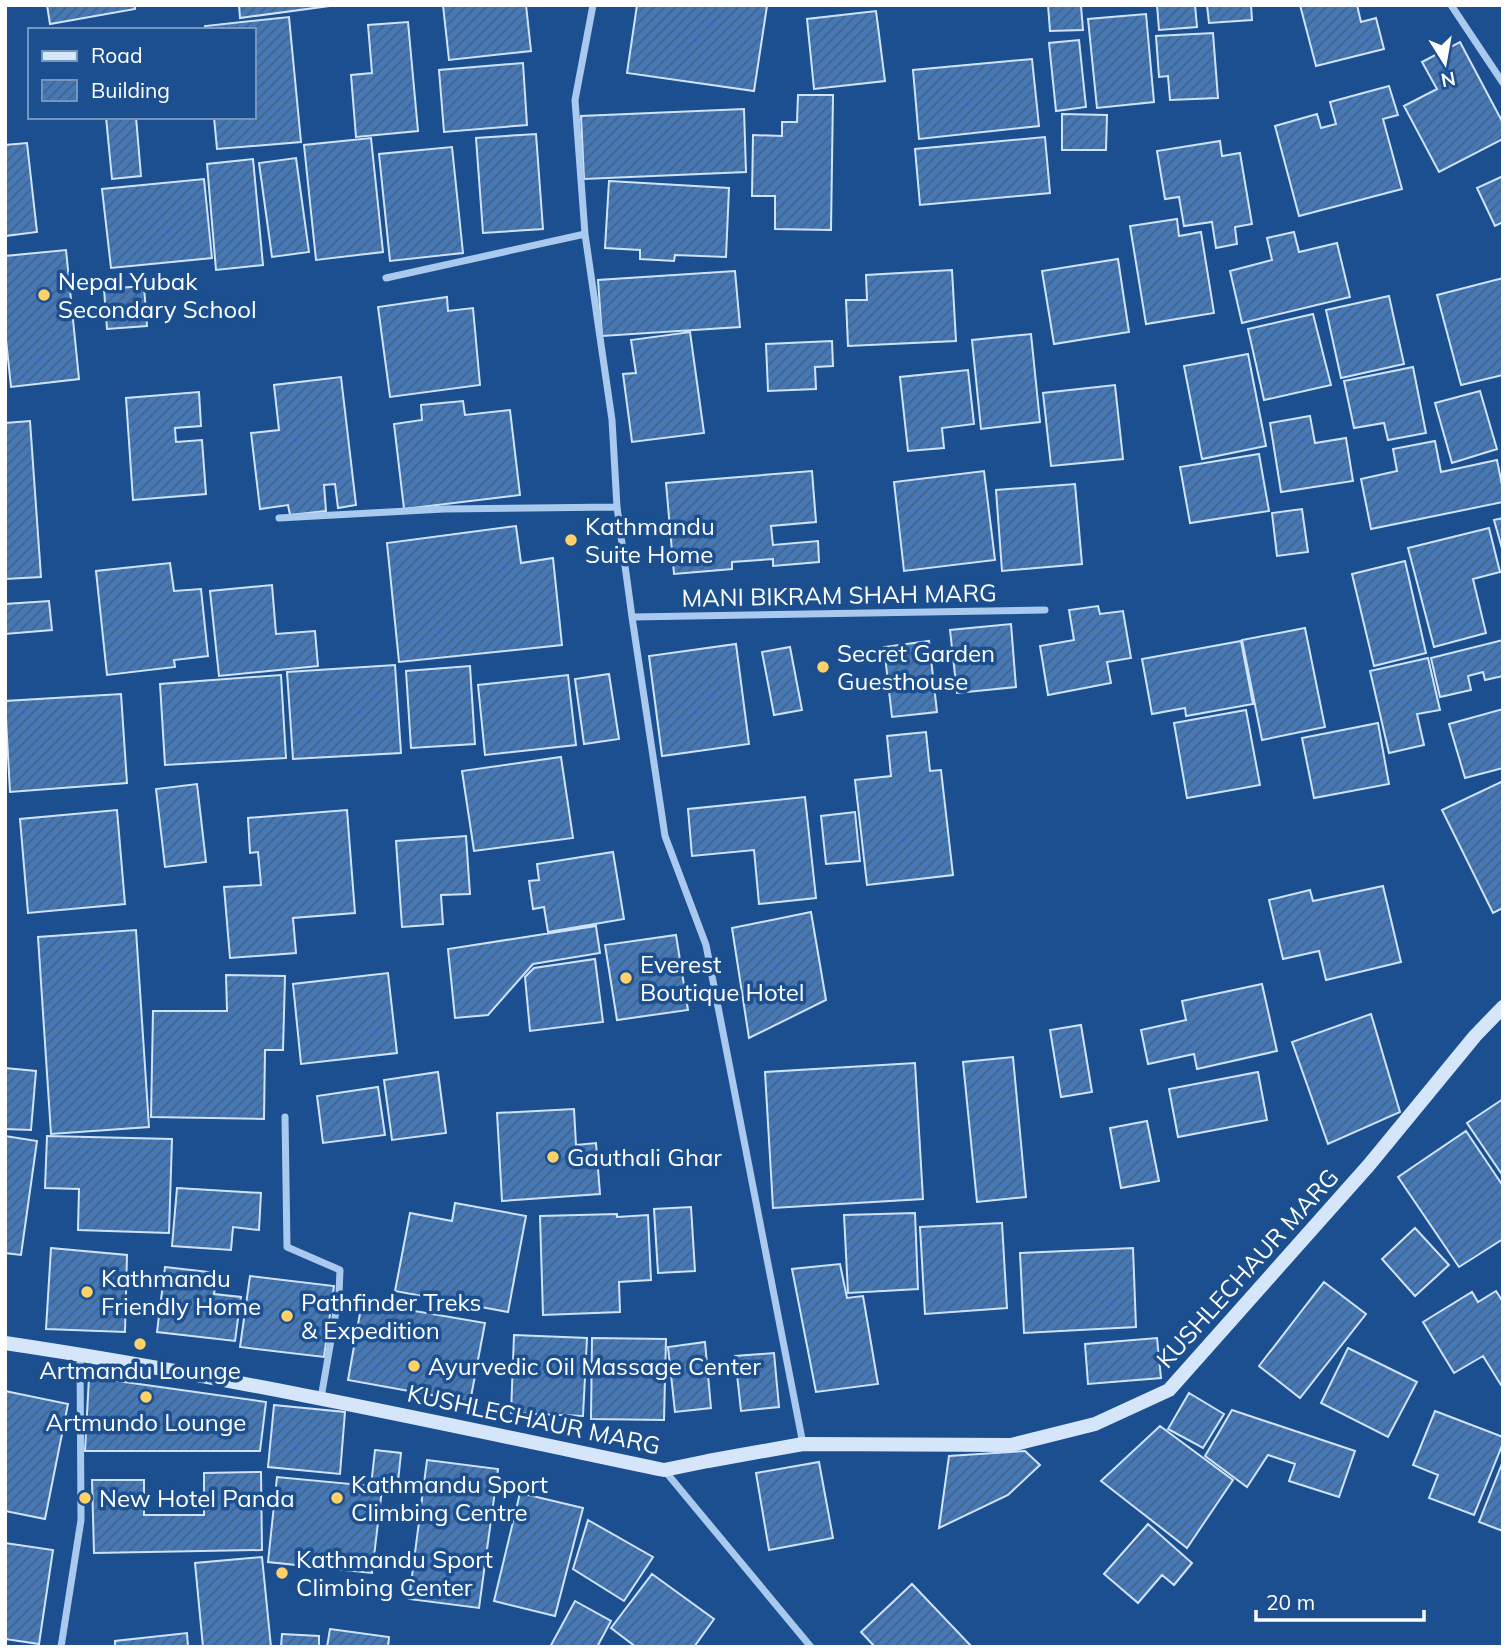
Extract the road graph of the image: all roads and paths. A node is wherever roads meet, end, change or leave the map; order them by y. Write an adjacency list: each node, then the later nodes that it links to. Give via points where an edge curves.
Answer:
1 (593, 5): 4 (street, via 575,100)
2 (1451, 5): 3 (street)
3 (1503, 83)
4 (585, 234): 5 (street); 6 (street, via 612,420)
5 (386, 278)
6 (617, 507): 7 (street, via 444,509); 9 (street)
7 (279, 518)
8 (1045, 610): 9 (street, MANI BIKRAM SHAH MARG)
9 (632, 617): 15 (street, via 665,836 706,945)
10 (1503, 1007): 15 (street, KUSHLECHAUR MARG, via 1169,1390 1095,1424 1011,1445)
11 (285, 1117): 14 (street, via 287,1247 340,1270)
12 (5, 1343): 13 (street, KUSHLECHAUR MARG)
13 (80, 1354): 14 (street, KUSHLECHAUR MARG); 17 (street, via 81,1520)
14 (321, 1398): 16 (street, KUSHLECHAUR MARG)
15 (803, 1444): 16 (street, KUSHLECHAUR MARG)
16 (664, 1470): 18 (street)
17 (61, 1647)
18 (811, 1647)

